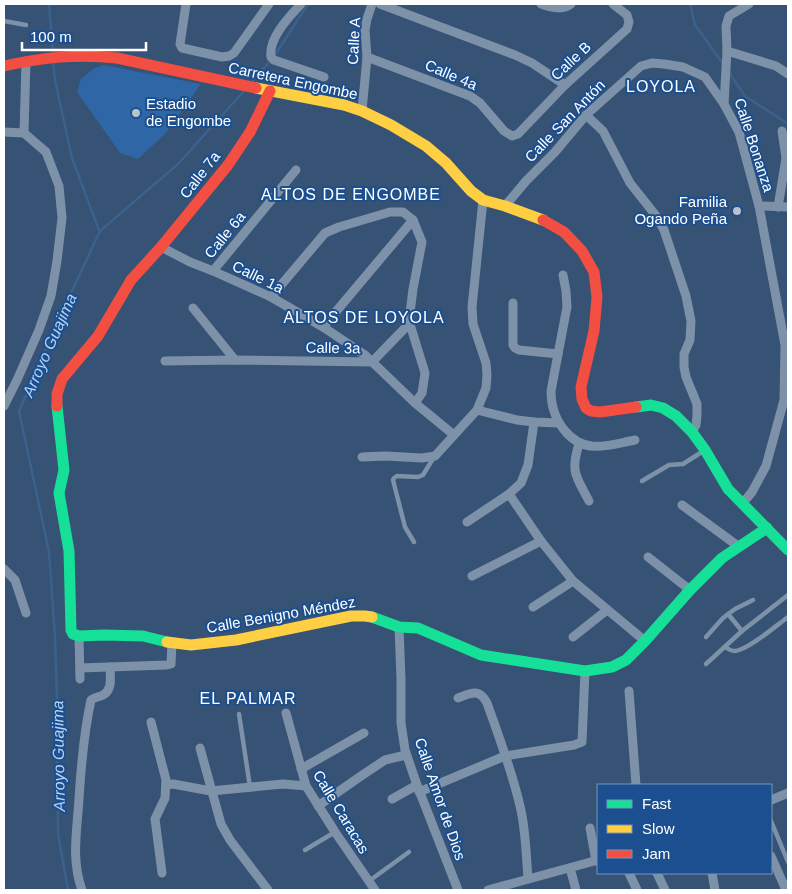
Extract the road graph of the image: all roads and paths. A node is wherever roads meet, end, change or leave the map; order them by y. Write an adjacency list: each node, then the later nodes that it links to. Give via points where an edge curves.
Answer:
1 (186, 4): 2 (street, via 182,48 222,57 234,53)
2 (269, 4)
3 (301, 4): 17 (street, via 278,31 270,50 272,58)
4 (372, 4): 13 (street, Calle A, via 365,30)
5 (380, 4): 18 (street, via 532,62)
6 (541, 4): 7 (street, via 557,8)
7 (571, 4)
8 (613, 4): 18 (street, Calle B, via 627,15 627,29)
9 (749, 4): 12 (street, Calle Bonanza, via 729,16)
10 (4, 21): 11 (lane)
11 (26, 25)
12 (727, 51): 16 (street, via 776,66); 20 (street, Calle Bonanza)
13 (367, 57): 21 (street, Calle A); 26 (street, Calle 4a, via 470,96)
14 (26, 61): 15 (street, Carretera Engombe); 19 (street, Carretera Engombe, via 63,56 117,58); 25 (street)
15 (4, 66)
16 (788, 74)
17 (324, 77)
18 (565, 85): 26 (street, Calle B, via 518,134)
19 (270, 91): 21 (street, Carretera Engombe); 34 (street, Calle 7a, via 250,132 228,165)
20 (724, 104): 22 (street, Calle San Antón, via 705,77 684,67 652,63 641,66); 30 (street, Calle Bonanza, via 739,132)
21 (362, 111): 28 (street, Carretera Engombe, via 426,146)
22 (586, 115): 29 (street, Calle San Antón); 51 (street, via 603,131 630,183 664,230 691,321 684,367 697,410)
23 (782, 130): 31 (street, via 786,158)
24 (4, 132): 25 (street)
25 (24, 132): 47 (street, via 46,152 59,186 62,218 51,296 40,330)
26 (512, 136)
27 (296, 170): 35 (street, Calle 6a)
28 (483, 200): 29 (street, Carretera Engombe); 48 (street, via 472,307 473,324 488,375)
29 (505, 206): 51 (street, Carretera Engombe, via 544,220 564,232 582,251 594,272 597,297 594,331 582,387 586,408 600,412 651,405 676,416)
30 (759, 206): 31 (street); 61 (street, Calle Bonanza, via 785,345 784,400 766,466)
31 (778, 207): 32 (street)
32 (788, 207)
33 (413, 220): 37 (street, via 403,212 390,212 325,233); 40 (street, via 422,242); 41 (street)
34 (161, 247): 35 (street, Calle 1a); 83 (street, via 131,280 98,336 62,379 57,394 56,412 64,470 59,493 69,551 70,630)
35 (213, 271): 37 (street, Calle 1a)
36 (563, 275): 42 (street, via 567,307)
37 (270, 297): 41 (street, Calle 1a)
38 (513, 303): 42 (street, via 513,345 519,350)
39 (193, 308): 43 (street)
40 (409, 320): 45 (street, Calle 3a); 46 (street, via 425,373 422,393)
41 (323, 327): 45 (street, Calle 1a)
42 (558, 354): 50 (street, via 551,391)
43 (235, 360): 44 (street, Calle 3a); 45 (street, Calle 3a)
44 (165, 361)
45 (372, 362): 46 (street, Calle 1a)
46 (415, 402): 52 (street, Calle 1a)
47 (4, 406)
48 (477, 410): 49 (street); 52 (street)
49 (534, 422): 50 (street); 59 (street, via 528,465 520,483)
50 (558, 423): 54 (street)
51 (692, 432): 55 (street, Carretera Engombe)
52 (454, 435): 56 (street)
53 (635, 440): 54 (street, via 603,447)
54 (579, 444): 60 (street, via 575,475)
55 (705, 450): 58 (lane, via 683,464 669,465); 61 (street, Carretera Engombe, via 728,489)
56 (435, 456): 57 (street); 66 (lane, via 423,476 397,476 393,480 405,526)
57 (362, 457)
58 (642, 481)
59 (509, 494): 63 (street); 65 (street)
60 (589, 501)
61 (742, 504): 64 (street, Carretera Engombe)
62 (682, 505): 67 (street)
63 (467, 522)
64 (767, 528): 67 (street, Calle Benigno Méndez); 68 (street, Carretera Engombe)
65 (540, 541): 71 (street); 72 (street)
66 (414, 542)
67 (738, 546): 73 (street, Calle Benigno Méndez)
68 (788, 550)
69 (648, 557): 73 (street)
70 (4, 569): 78 (street, via 15,580)
71 (472, 576)
72 (573, 581): 76 (street); 77 (street)
73 (690, 590): 86 (street, Calle Benigno Méndez)
74 (788, 594): 82 (lane)
75 (753, 600): 79 (lane)
76 (533, 606)
77 (607, 610): 85 (street); 86 (street)
78 (26, 612)
79 (728, 614): 82 (lane); 84 (lane)
80 (788, 617): 88 (lane, via 742,649 735,651)
81 (399, 626): 87 (street, Calle Benigno Méndez, via 376,618 351,616 236,640); 92 (street, Calle Benigno Méndez, via 418,628 481,654); 101 (street, Calle Amor de Dios, via 401,723)
82 (742, 630): 88 (lane)
83 (79, 636): 87 (street, Calle Benigno Méndez, via 143,636); 91 (street)
84 (706, 637)
85 (573, 638)
86 (645, 641): 92 (street, Calle Benigno Méndez, via 620,664)
87 (172, 643): 90 (street, via 171,664)
88 (725, 647): 89 (lane)
89 (706, 664)
90 (110, 667): 91 (street); 130 (street, via 108,691 93,697 87,719 75,856)
91 (80, 668): 93 (street)
92 (585, 671): 102 (street, via 582,742)
93 (80, 679)
94 (629, 691): 104 (street)
95 (458, 698): 102 (street, via 477,693 483,696)
96 (286, 713): 103 (street, Calle Caracas)
97 (239, 714): 107 (lane)
98 (151, 722): 105 (street)
99 (364, 733): 103 (street)
100 (200, 748): 109 (street)
101 (406, 755): 108 (street, Calle Amor de Dios); 113 (street, via 385,760)
102 (505, 756): 108 (street); 127 (street, via 523,820)
103 (301, 769): 106 (street, Calle Caracas)
104 (636, 784)
105 (166, 785): 109 (street); 123 (street, via 165,798 154,818)
106 (306, 786): 107 (street, via 283,784); 113 (street, Calle Caracas)
107 (250, 788): 109 (street)
108 (418, 788): 111 (street); 133 (street, Calle Amor de Dios)
109 (211, 791): 131 (street, via 221,824 230,840)
110 (788, 793): 112 (street)
111 (392, 799)
112 (772, 800)
113 (318, 806): 116 (street, Calle Caracas)
114 (772, 823): 121 (lane)
115 (590, 828): 120 (street)
116 (335, 832): 117 (lane); 128 (street, Calle Caracas)
117 (305, 850)
118 (409, 852): 128 (lane)
119 (772, 858): 138 (street)
120 (597, 861): 122 (street)
121 (788, 862)
122 (570, 868): 127 (street); 134 (street)
123 (162, 873)
124 (629, 874): 135 (street)
125 (657, 874): 136 (street)
126 (712, 874): 137 (street)
127 (528, 879): 129 (street)
128 (369, 881): 132 (street, Calle Caracas)
129 (493, 889)
130 (82, 890)
131 (268, 890)
132 (376, 890)
133 (458, 890)
134 (576, 890)
135 (637, 890)
136 (665, 890)
137 (715, 890)
138 (786, 890)

